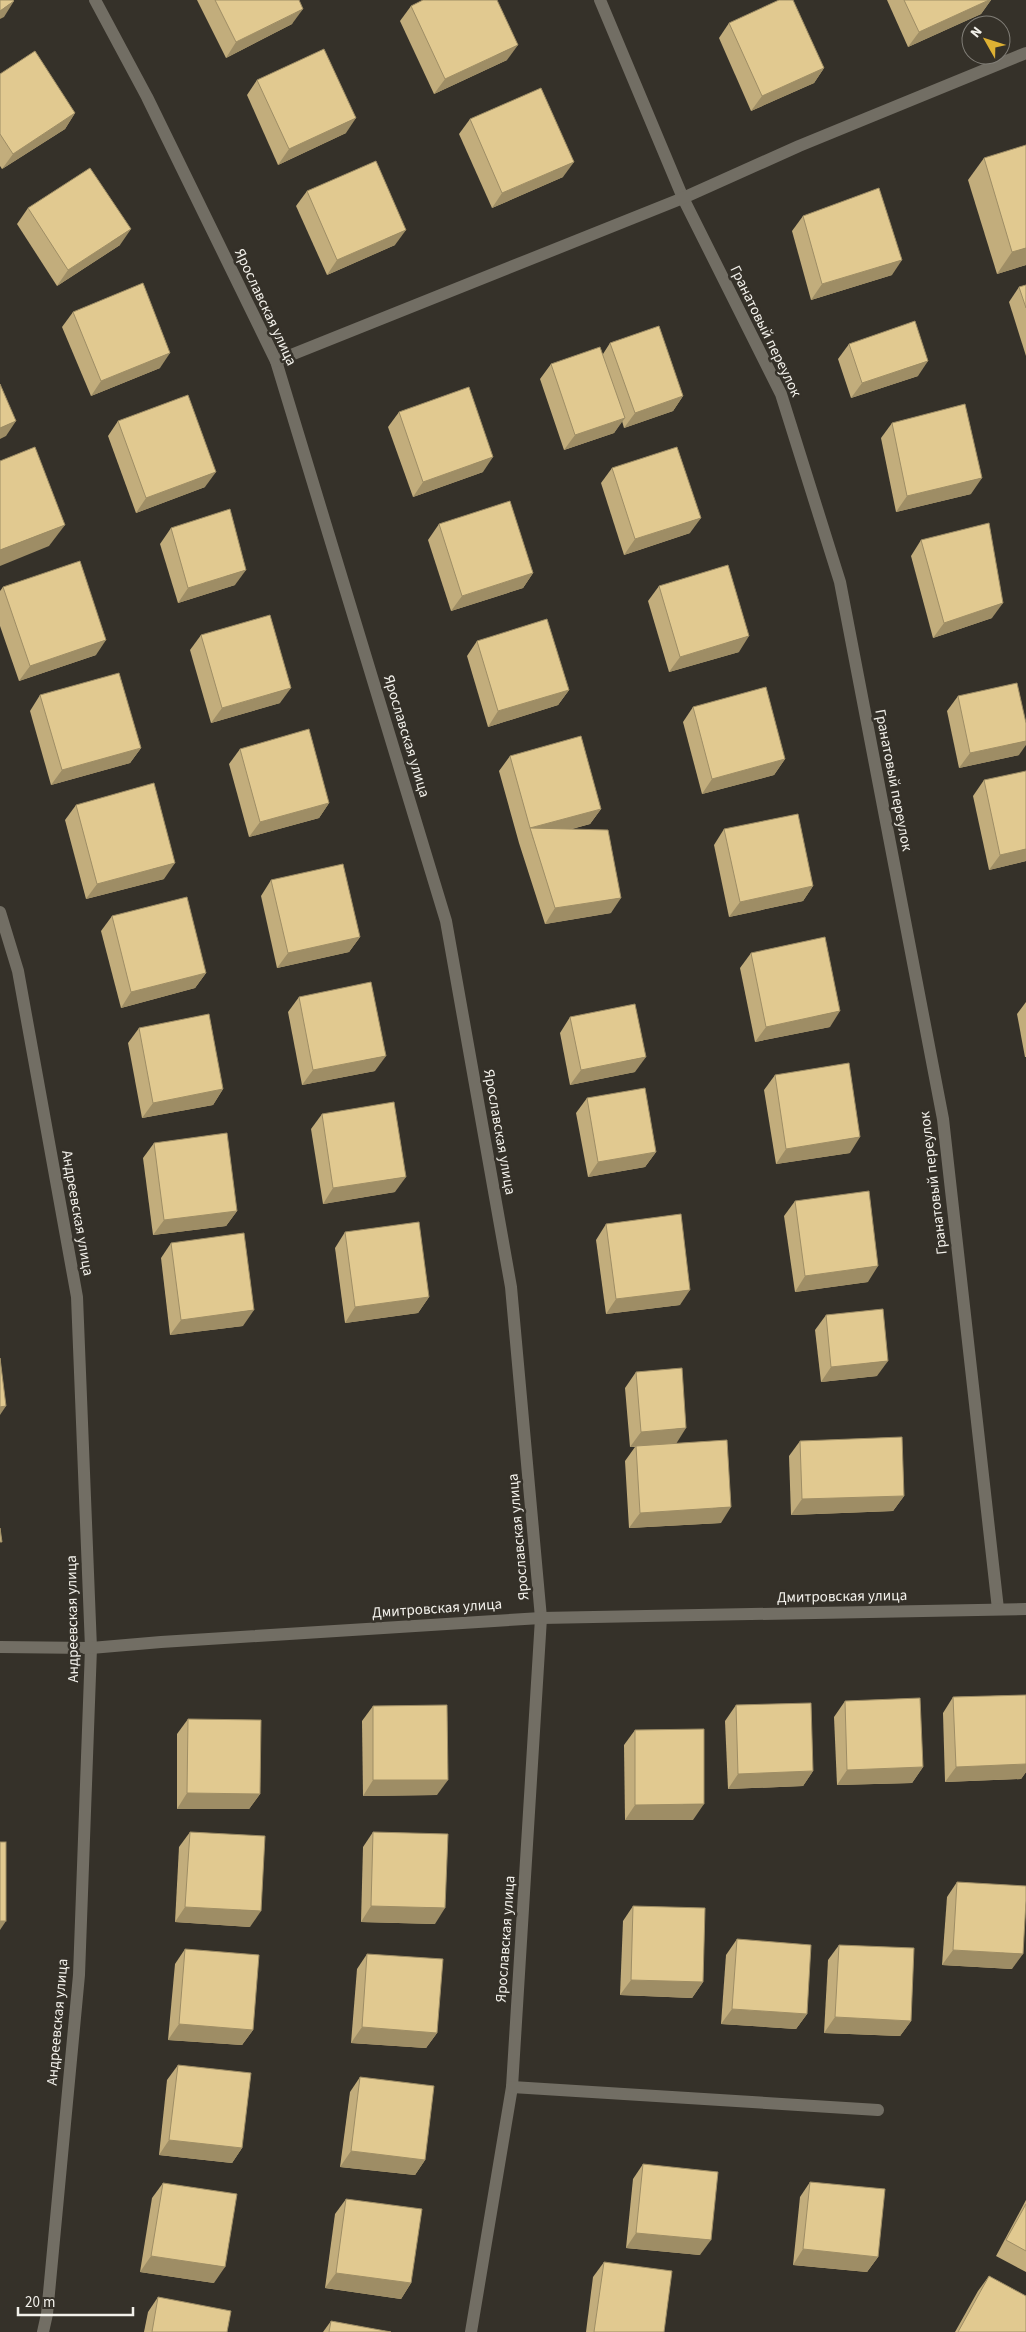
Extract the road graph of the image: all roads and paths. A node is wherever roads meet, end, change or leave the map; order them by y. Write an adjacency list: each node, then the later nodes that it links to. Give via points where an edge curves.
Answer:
1 (95, 0): 5 (street, Ярославская улица, via 147,97)
2 (600, 0): 4 (street, Гранатовый переулок)
3 (1026, 53): 4 (street, via 799,146)
4 (683, 198): 5 (street); 7 (street, Гранатовый переулок, via 781,394 840,582 943,1119)
5 (276, 361): 9 (street, Ярославская улица, via 446,921 511,1287)
6 (0, 912): 11 (street, Андреевская улица, via 18,971 77,1297)
7 (998, 1609): 8 (street, Дмитровская улица); 9 (street, Дмитровская улица)
8 (1026, 1610)
9 (542, 1618): 11 (street, Дмитровская улица); 12 (street, Ярославская улица)
10 (0, 1647): 11 (street, Дмитровская улица)
11 (91, 1648): 14 (street, Андреевская улица, via 79,1975)
12 (512, 2087): 13 (street); 15 (street, Ярославская улица)
13 (878, 2110)
14 (43, 2332)
15 (471, 2332)

